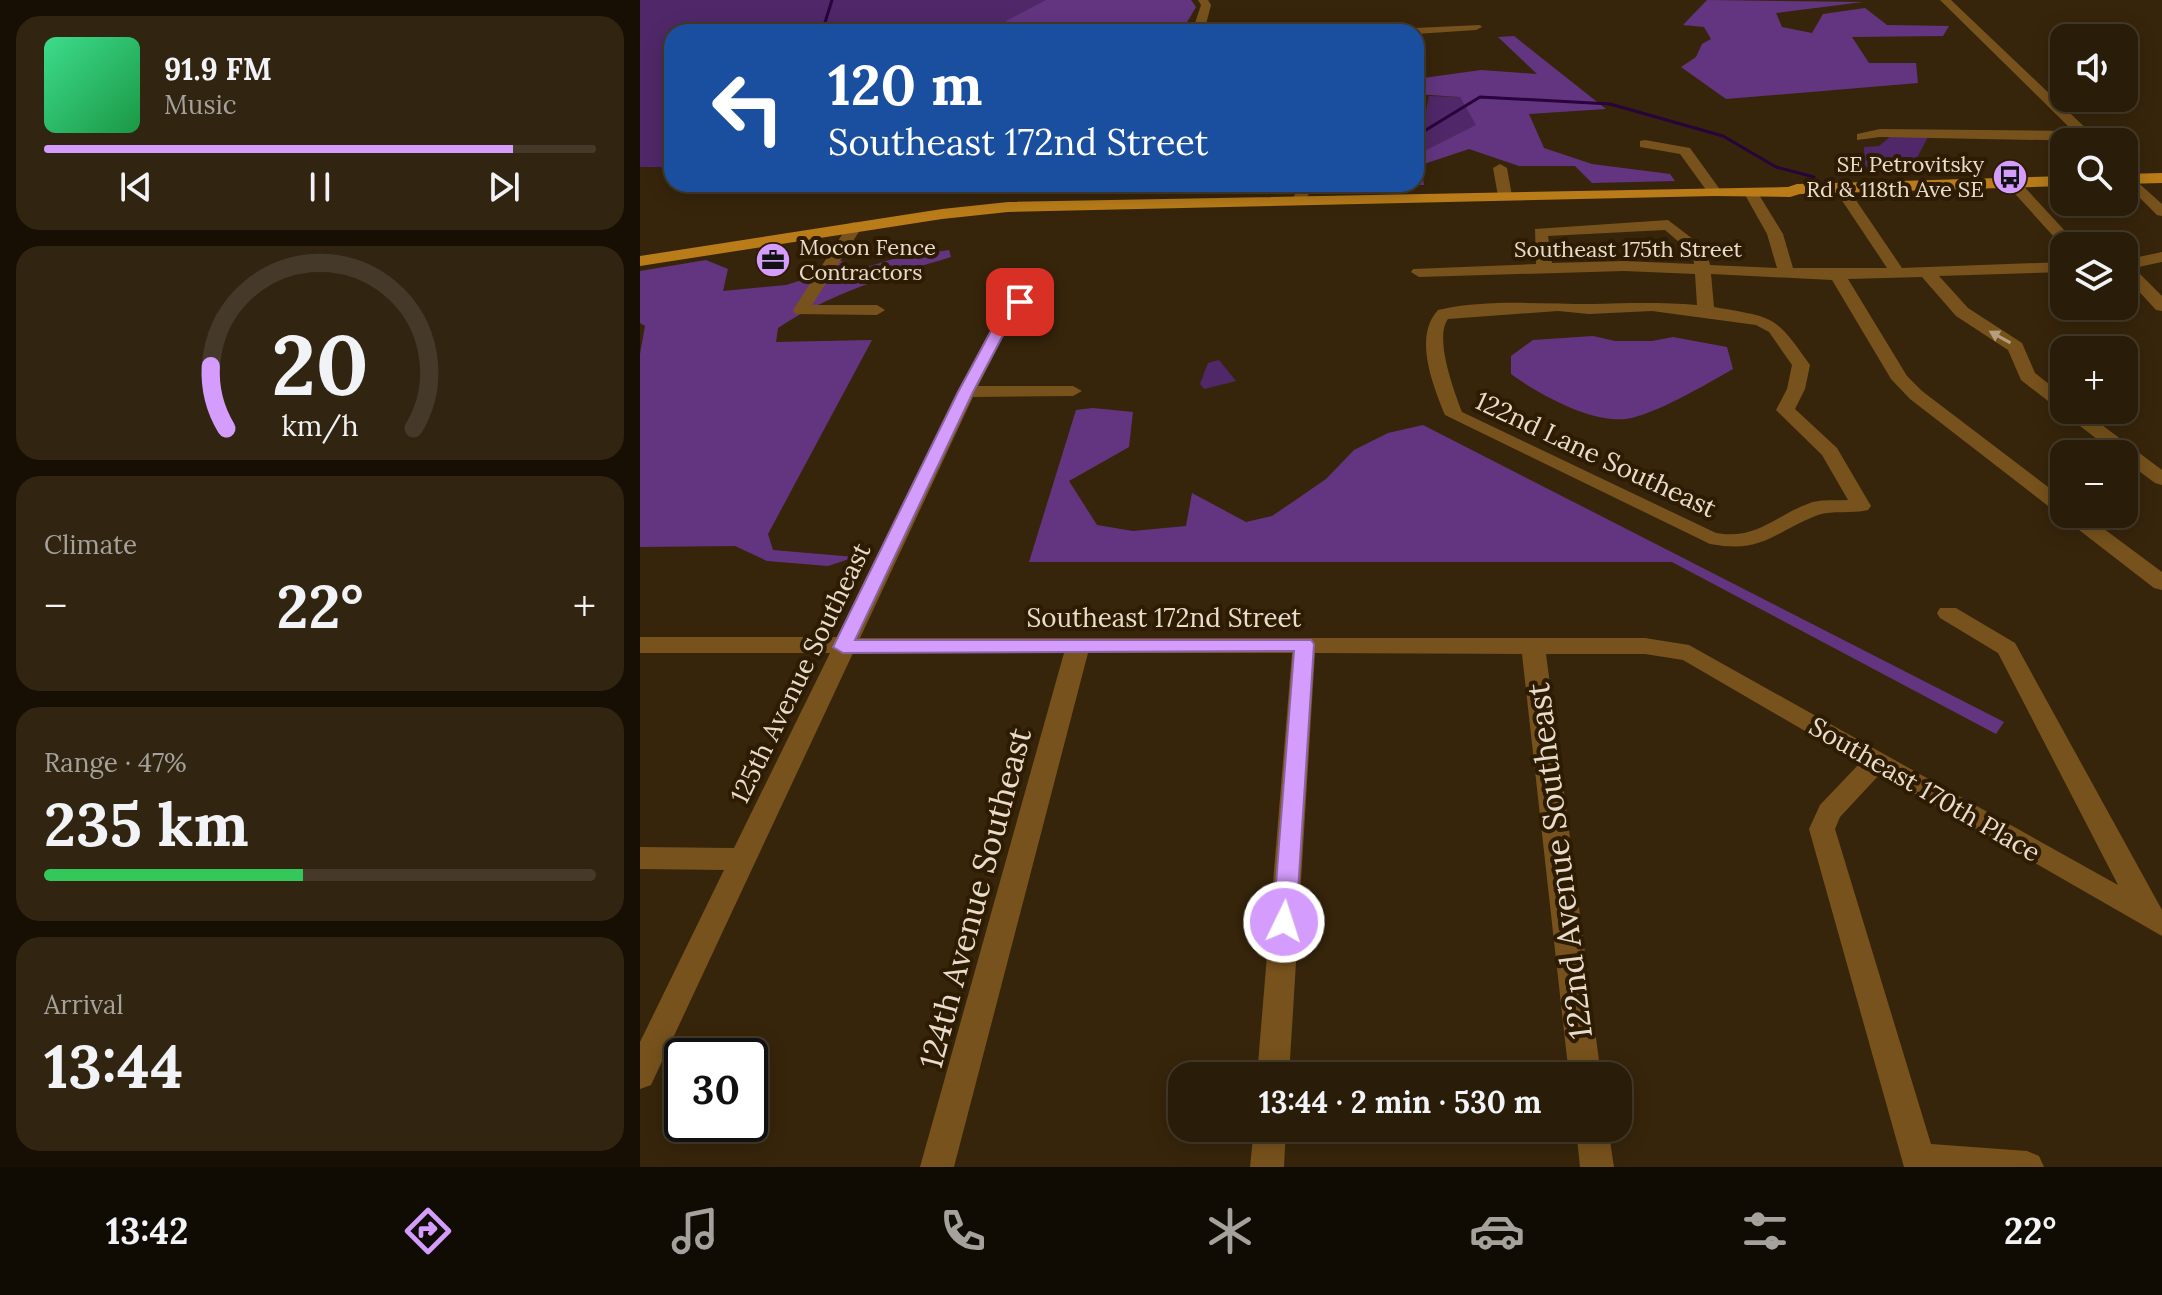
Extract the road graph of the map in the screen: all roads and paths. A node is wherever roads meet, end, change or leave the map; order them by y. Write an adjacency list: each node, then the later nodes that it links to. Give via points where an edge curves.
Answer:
1 (1203, 0): 3 (street)
2 (1945, 0): 6 (street)
3 (1200, 24)
4 (1476, 27): 5 (street)
5 (1424, 30)
6 (2078, 128)
7 (1862, 137): 8 (street, via 1880,133)
8 (2050, 137)
9 (1645, 144): 18 (street, via 1685,151)
10 (1500, 168): 21 (street)
11 (2138, 177): 12 (main road)
12 (2162, 178)
13 (2050, 181): 14 (main road)
14 (2012, 182): 15 (main road); 25 (street)
15 (1840, 187): 16 (main road); 35 (street)
16 (1797, 189): 18 (main road); 20 (main road)
17 (2138, 189): 23 (street)
18 (1714, 191): 20 (main road); 21 (main road)
19 (1303, 192): 22 (street)
20 (1751, 193): 34 (street, via 1775,234)
21 (1505, 196): 22 (main road)
22 (1299, 200): 24 (main road, via 997,208)
23 (2162, 212)
24 (854, 227): 27 (main road); 41 (street, via 801,310)
25 (2058, 232)
26 (2162, 257): 28 (street)
27 (640, 261)
28 (2138, 263)
29 (1703, 268): 31 (street, Southeast 175th Street); 31 (street, via 1701,252 1668,225 1540,232); 34 (street, Southeast 175th Street); 42 (street)
30 (2050, 268): 33 (street)
31 (1545, 269): 38 (street, Southeast 175th Street)
32 (1419, 272): 38 (street, Southeast 175th Street)
33 (1926, 272): 35 (street); 45 (street, one-way to 33, via 2024,370 2016,347 1962,312)
34 (1786, 273): 36 (street, Southeast 175th Street)
35 (1898, 273): 36 (street, Southeast 175th Street)
36 (1837, 275): 48 (street, via 1900,379)
37 (2138, 281): 40 (street)
38 (1519, 289): 42 (street, via 1558,306); 42 (street, 122nd Lane Southeast, via 1444,314 1436,324 1446,396 1454,415 1710,538 1756,539 1816,508 1861,506 1830,452 1785,410 1801,365 1775,328)
39 (1020, 302): 44 (street, 125th Avenue Southeast, via 1005,318)
40 (2162, 306)
41 (877, 310)
42 (1706, 311)
43 (1073, 391): 44 (street)
44 (966, 392): 56 (street, 125th Avenue Southeast)
45 (2050, 395)
46 (2089, 424): 47 (street)
47 (2162, 479)
48 (2050, 498)
49 (2091, 528): 50 (street)
50 (2157, 575)
51 (1948, 613): 61 (street, via 2007,648)
52 (1304, 644): 54 (street, Southeast 172nd Street); 55 (street, Southeast 172nd Street); 62 (street)
53 (640, 645): 56 (street, Southeast 172nd Street)
54 (1078, 646): 56 (street, Southeast 172nd Street); 68 (street, 124th Avenue Southeast)
55 (1533, 646): 57 (street, Southeast 172nd Street, via 1645,646); 63 (street, 122nd Avenue Southeast)
56 (843, 647): 60 (street, 125th Avenue Southeast)
57 (1689, 653): 58 (street, Southeast 170th Place)
58 (1876, 762): 61 (street, Southeast 170th Place); 67 (street, via 1829,812 1822,829)
59 (640, 858): 60 (street)
60 (742, 859): 64 (street, 125th Avenue Southeast)
61 (2155, 920)
62 (1274, 1062)
63 (1583, 1062)
64 (640, 1075)
65 (1269, 1142): 69 (street)
66 (1594, 1142): 70 (street)
67 (1920, 1163): 71 (street)
68 (937, 1167)
69 (1267, 1167)
70 (1597, 1167)
71 (2027, 1167)

